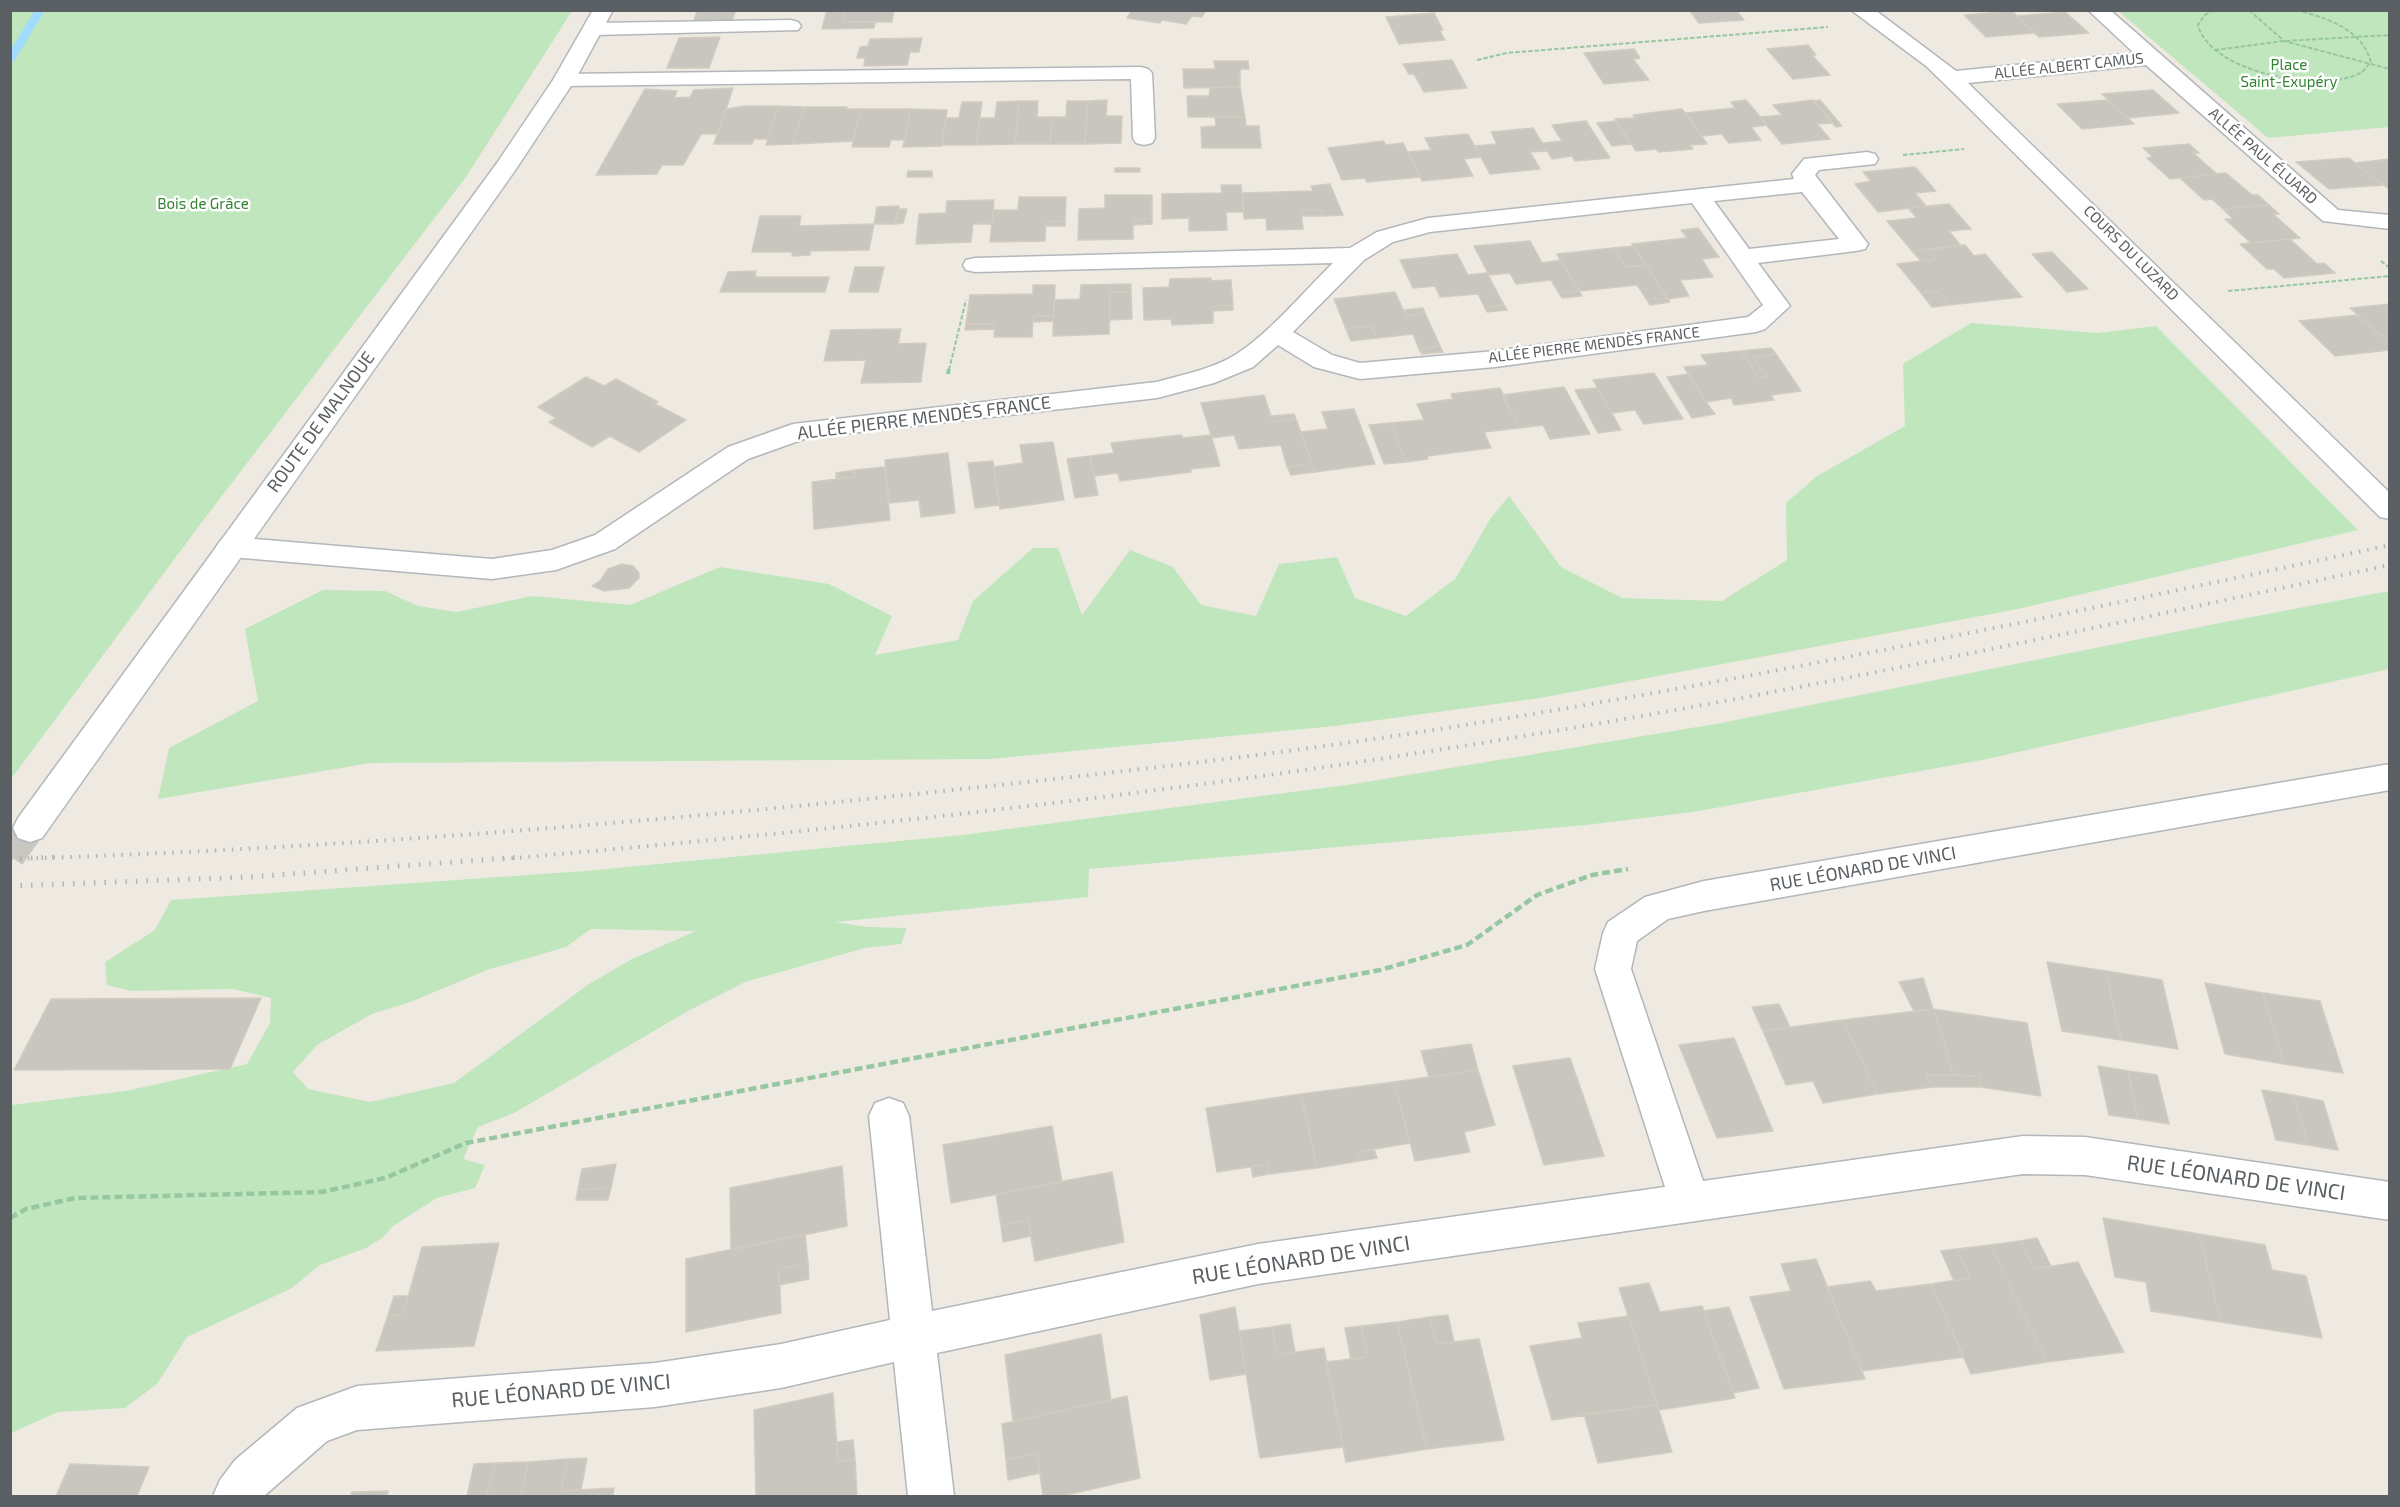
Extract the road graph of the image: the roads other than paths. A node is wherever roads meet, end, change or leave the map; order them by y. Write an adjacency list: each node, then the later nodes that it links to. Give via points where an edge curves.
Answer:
1 (2098, 10): 5 (street, ALLÉE ALBERT CAMUS)
2 (1870, 17): 6 (street, COURS DU LUZARD)
3 (598, 20): 4 (street); 7 (street, ROUTE DE MALNOUE)
4 (791, 26)
5 (2151, 58): 6 (street, ALLÉE ALBERT CAMUS); 12 (street, ALLÉE PAUL ÉLUARD, via 2331,216)
6 (1951, 78): 17 (street, COURS DU LUZARD)
7 (564, 80): 8 (street, via 1141,73); 18 (street, ROUTE DE MALNOUE, via 506,168)
8 (1144, 138)
9 (1866, 159): 10 (street, via 1812,164 1803,174)
10 (1808, 184): 11 (street, ALLÉE PIERRE MENDÈS FRANCE); 14 (street, via 1856,244)
11 (1698, 195): 13 (street, ALLÉE PIERRE MENDÈS FRANCE, via 1428,225 1385,237); 14 (street, ALLÉE PIERRE MENDÈS FRANCE)
12 (2390, 222)
13 (1355, 255): 15 (street, ALLÉE PIERRE MENDÈS FRANCE); 16 (street, ALLÉE PIERRE MENDÈS FRANCE)
14 (1744, 257): 16 (street, ALLÉE PIERRE MENDÈS FRANCE, via 1777,306 1756,324 1495,358 1360,371 1323,361)
15 (975, 265)
16 (1277, 333): 18 (street, ALLÉE PIERRE MENDÈS FRANCE, via 1244,361 1205,378 1157,390 803,430 738,453 604,542 556,560 492,569)
17 (2390, 510)
18 (231, 547): 20 (street, ROUTE DE MALNOUE)
19 (2390, 777): 22 (street, RUE LÉONARD DE VINCI, via 1658,907 1621,933 1613,969)
20 (30, 828)
21 (889, 1116): 24 (street)
22 (1690, 1201): 23 (street, RUE LÉONARD DE VINCI, via 2023,1155 2085,1156); 24 (street, RUE LÉONARD DE VINCI, via 1258,1264)
23 (2390, 1201)
24 (914, 1336): 25 (street, RUE LÉONARD DE VINCI, via 781,1366 655,1385 357,1408 313,1424 252,1476); 26 (street)
25 (236, 1497)
26 (931, 1497)

